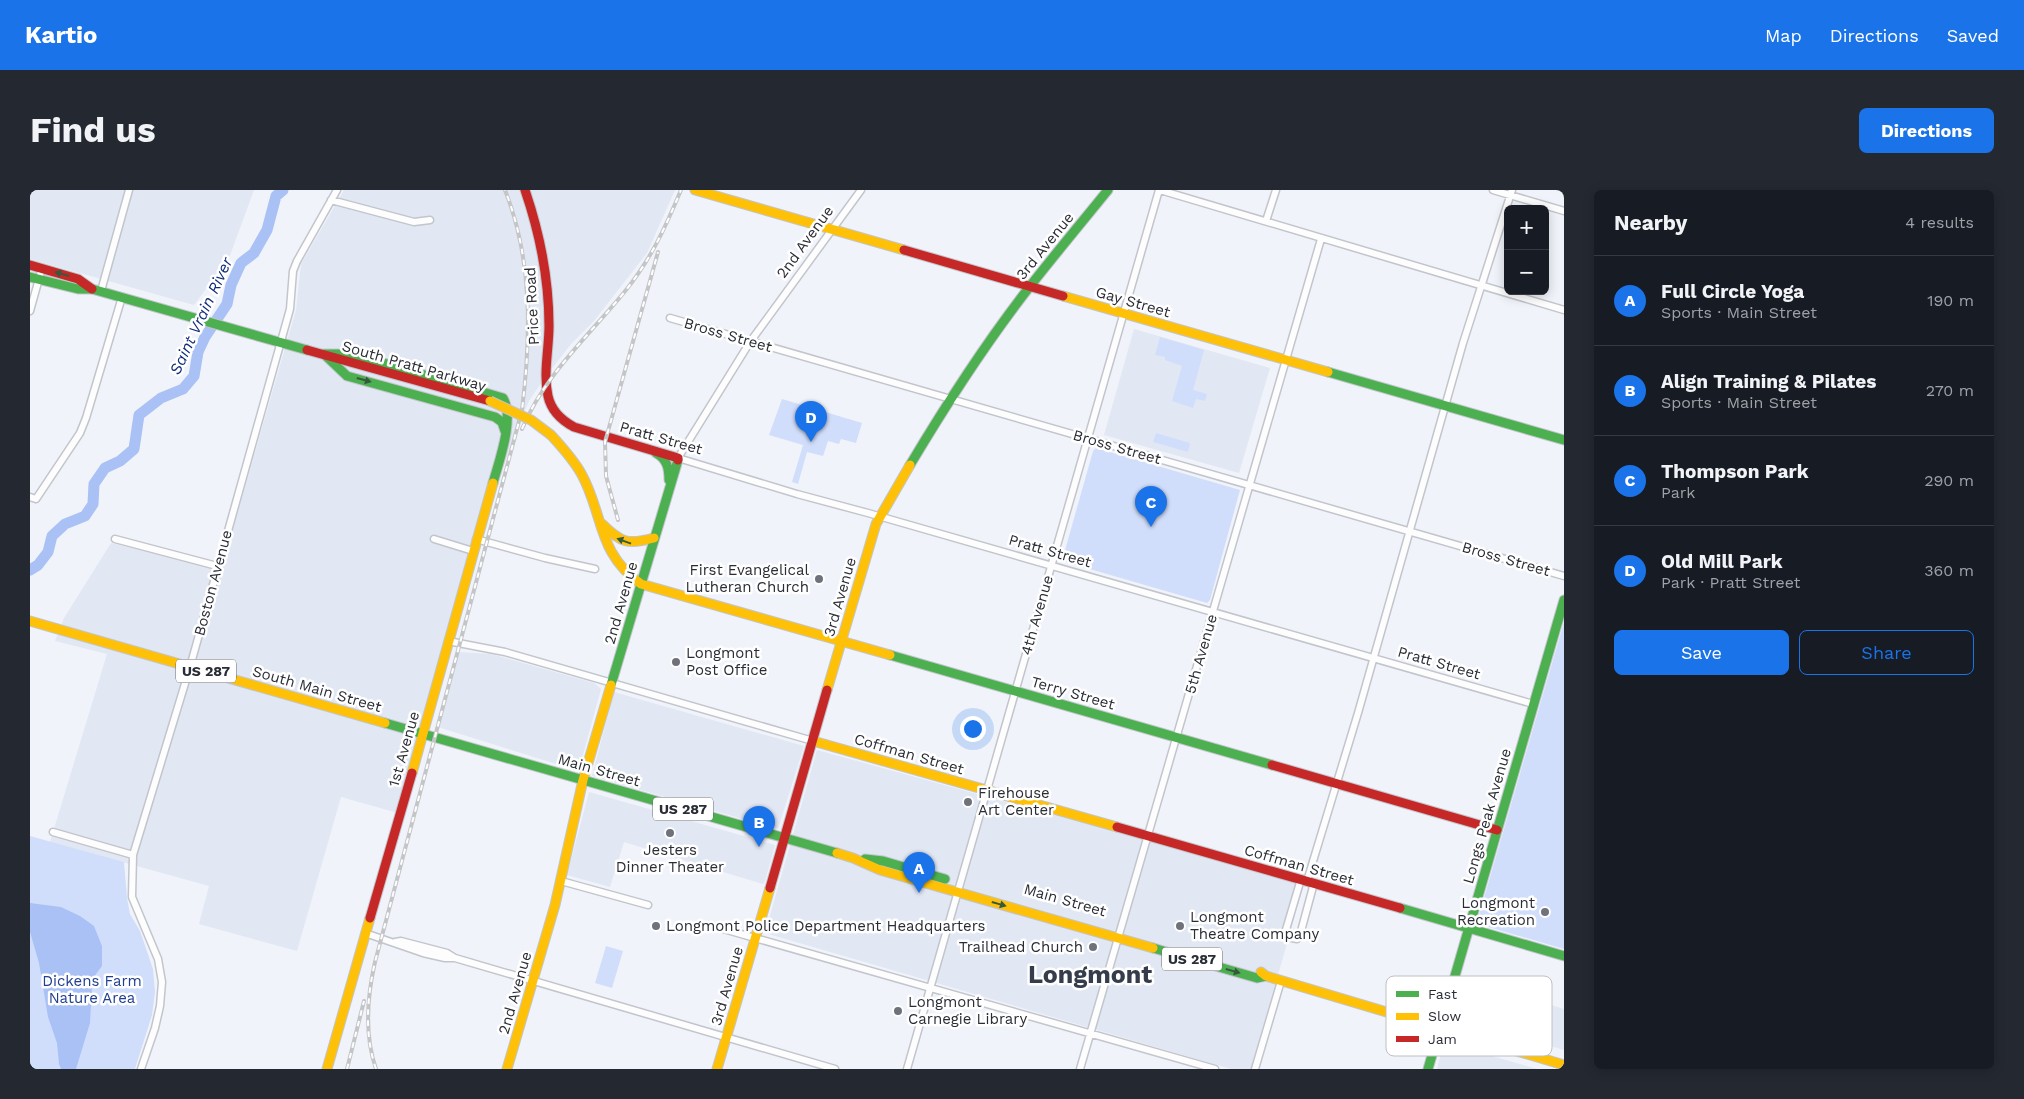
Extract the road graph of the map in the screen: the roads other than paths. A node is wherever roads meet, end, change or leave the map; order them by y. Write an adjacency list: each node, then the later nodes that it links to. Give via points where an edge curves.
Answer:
1 (129, 190): 22 (street)
2 (337, 190): 11 (street, Boston Avenue)
3 (525, 190): 34 (main road, Price Road, via 546,275 548,394)
4 (695, 190): 15 (main road, Gay Street)
5 (861, 190): 15 (street, 2nd Avenue)
6 (1108, 190): 20 (main road, 3rd Avenue)
7 (1159, 190): 14 (street); 26 (street, 4th Avenue)
8 (1276, 190): 14 (street)
9 (1493, 190): 10 (street)
10 (1511, 193): 12 (street); 21 (street)
11 (332, 200): 13 (street, via 414,222); 28 (street, Boston Avenue, via 296,261 290,309)
12 (1564, 211)
13 (430, 220)
14 (1266, 221): 16 (street)
15 (831, 229): 20 (main road, Gay Street); 29 (street, 2nd Avenue)
16 (1321, 239): 21 (street); 31 (street, 5th Avenue)
17 (30, 265): 18 (main road, South Pratt Parkway)
18 (42, 268): 19 (street); 22 (main road, South Pratt Parkway, one-way to 18, via 78,279)
19 (34, 278): 22 (main road, South Pratt Parkway); 25 (street)
20 (1030, 286): 26 (main road, Gay Street); 32 (main road, 3rd Avenue)
21 (1480, 286): 24 (street); 33 (street)
22 (96, 290): 23 (main road, South Pratt Parkway)
23 (122, 297): 28 (main road, South Pratt Parkway); 42 (street, via 80,434 36,498)
24 (1564, 310)
25 (30, 311)
26 (1124, 314): 31 (main road, Gay Street); 36 (street, 4th Avenue)
27 (670, 318): 29 (street, Bross Street)
28 (280, 342): 30 (main road, South Pratt Parkway); 52 (street, Boston Avenue)
29 (750, 342): 32 (street, Bross Street); 39 (street, 2nd Avenue)
30 (324, 354): 35 (main road, one-way to 35, via 347,376 499,418); 35 (main road, 1st Avenue, via 354,354 503,398 508,406); 44 (main road, South Pratt Parkway, bridge, via 490,401 531,420 551,435 575,462)
31 (1286, 360): 33 (main road, Gay Street); 40 (street, 5th Avenue)
32 (950, 399): 36 (street, Bross Street); 43 (main road, 3rd Avenue)
33 (1445, 406): 37 (main road, Gay Street); 45 (street)
34 (561, 419): 38 (main road, Pratt Street, via 574,427)
35 (506, 437): 46 (main road, 1st Avenue)
36 (1088, 439): 40 (street, Bross Street); 51 (street, 4th Avenue)
37 (1564, 440)
38 (647, 448): 39 (main road, Pratt Street); 41 (main road, via 663,456 667,462)
39 (678, 458): 41 (main road, 2nd Avenue); 43 (street, Pratt Street)
40 (1249, 486): 45 (street, Bross Street); 57 (street, 5th Avenue)
41 (669, 488): 47 (main road, 2nd Avenue)
42 (30, 497)
43 (879, 516): 51 (street, Pratt Street); 60 (main road, 3rd Avenue)
44 (600, 522): 47 (main road, one-way to 44, via 636,544 624,542); 55 (main road, South Pratt Parkway, via 615,560 626,574)
45 (1409, 532): 54 (street, Bross Street); 61 (street)
46 (476, 538): 50 (main road, 1st Avenue); 53 (street)
47 (654, 538): 55 (main road, 2nd Avenue)
48 (115, 539): 52 (street)
49 (434, 539): 50 (street)
50 (473, 551): 59 (main road, 1st Avenue)
51 (1051, 565): 57 (street, Pratt Street); 64 (street, 4th Avenue)
52 (217, 566): 62 (street, Boston Avenue)
53 (595, 569)
54 (1564, 576)
55 (641, 584): 60 (main road, Terry Street); 63 (main road, 2nd Avenue)
56 (1564, 600): 65 (main road, Longs Peak Avenue)
57 (1213, 611): 61 (street, Pratt Street); 67 (street, 5th Avenue)
58 (32, 621): 62 (main road, South Main Street / US 287)
59 (448, 641): 63 (street, Coffman Street, via 505,652); 66 (main road, 1st Avenue)
60 (841, 641): 64 (main road, Terry Street); 68 (main road, 3rd Avenue)
61 (1373, 658): 65 (street, Pratt Street); 70 (street)
62 (190, 667): 66 (main road, South Main Street / US 287); 76 (street, Boston Avenue)
63 (612, 683): 68 (street, Coffman Street); 69 (main road, 2nd Avenue)
64 (1015, 691): 67 (main road, Terry Street); 71 (street, 4th Avenue)
65 (1533, 704): 72 (main road, Longs Peak Avenue)
66 (423, 734): 69 (main road, Main Street / US 287); 83 (main road, 1st Avenue)
67 (1177, 737): 70 (main road, Terry Street); 74 (street, 5th Avenue)
68 (813, 741): 71 (main road, Coffman Street); 75 (main road, 3rd Avenue)
69 (583, 780): 75 (main road, Main Street / US 287); 77 (main road, 2nd Avenue)
70 (1336, 784): 72 (main road, Terry Street); 78 (street)
71 (987, 790): 74 (main road, Coffman Street); 79 (street, 4th Avenue)
72 (1497, 830): 82 (main road, Longs Peak Avenue)
73 (54, 832): 76 (street)
74 (1148, 836): 78 (main road, Coffman Street); 84 (street, 5th Avenue)
75 (784, 838): 79 (main road, Main Street / US 287, via 853,858 883,861); 85 (main road, 3rd Avenue)
76 (133, 855): 97 (street, Boston Avenue, via 132,896 158,959 162,982 155,1028)
77 (561, 881): 80 (street); 88 (main road, 2nd Avenue)
78 (1307, 881): 78 (street, via 1285,933 1292,940 1300,937); 82 (main road, Coffman Street)
79 (959, 888): 84 (main road, Main Street / US 287); 90 (street, 4th Avenue)
80 (648, 905)
81 (713, 926): 85 (street)
82 (1469, 927): 86 (main road, Coffman Street); 87 (main road, Longs Peak Avenue)
83 (365, 933): 88 (street, via 431,955 455,958); 98 (main road, 1st Avenue)
84 (1120, 934): 89 (main road, Main Street / US 287, via 1259,970); 92 (street, 5th Avenue)
85 (755, 938): 90 (street); 93 (main road, 3rd Avenue)
86 (1564, 956)
87 (1455, 976)
88 (533, 980): 93 (street); 99 (main road, 2nd Avenue)
89 (1281, 981): 91 (main road, Main Street / US 287); 105 (street)
90 (930, 988): 92 (street); 102 (street, 4th Avenue)
91 (1386, 1012)
92 (1090, 1033): 103 (street, 5th Avenue); 104 (street)
93 (726, 1038): 100 (main road, 3rd Avenue); 101 (street)
94 (1432, 1056): 106 (main road, Longs Peak Avenue)
95 (1534, 1056): 96 (main road, Main Street / US 287)
96 (1564, 1065)
97 (141, 1069)
98 (327, 1069)
99 (507, 1069)
100 (717, 1069)
101 (835, 1069)
102 (906, 1069)
103 (1080, 1069)
104 (1215, 1069)
105 (1255, 1069)
106 (1428, 1069)

